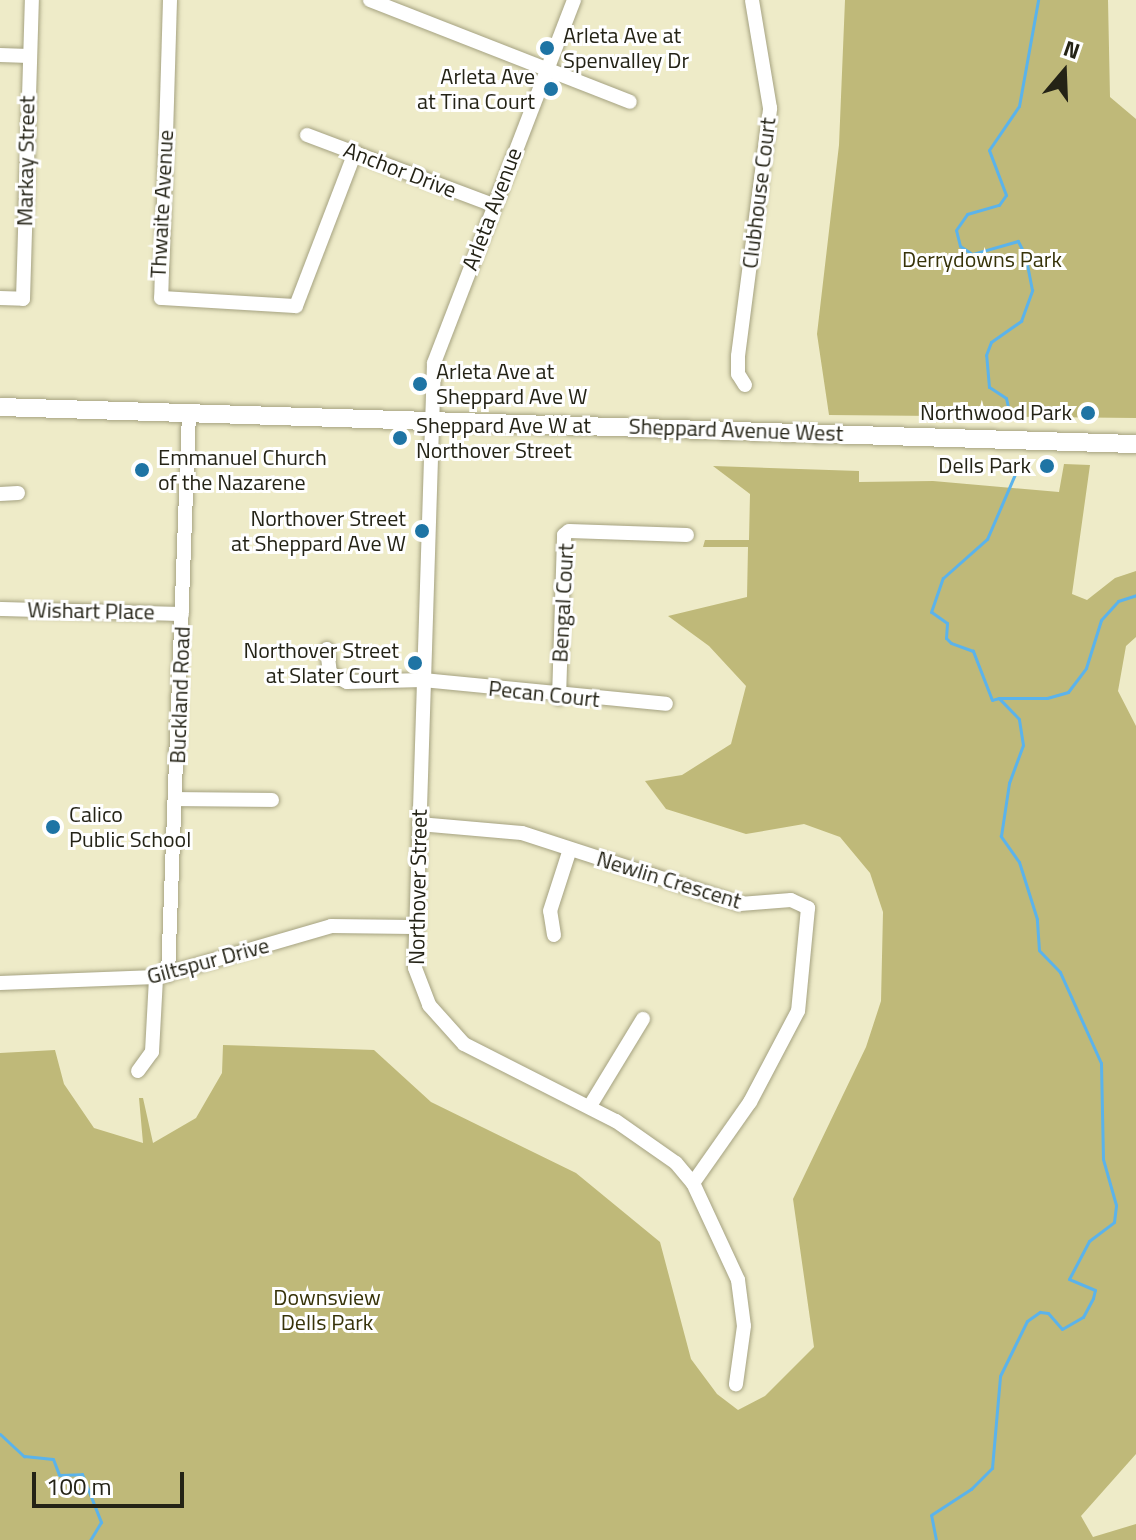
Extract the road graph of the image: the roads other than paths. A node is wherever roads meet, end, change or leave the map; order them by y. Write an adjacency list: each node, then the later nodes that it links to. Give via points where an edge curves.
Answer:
1 (32, 0): 8 (street, Markay Street)
2 (170, 0): 12 (street, Thwaite Avenue, via 161,298 296,306)
3 (370, 0): 6 (street)
4 (574, 0): 9 (street, Arleta Avenue)
5 (752, 0): 15 (street, Clubhouse Court, via 770,108 738,356 738,374)
6 (402, 6): 9 (street)
7 (0, 55): 8 (street)
8 (29, 56): 14 (street, Markay Street, via 23,299)
9 (547, 69): 10 (street); 13 (street, Arleta Avenue)
10 (630, 102)
11 (307, 135): 12 (street, Anchor Drive)
12 (355, 152): 13 (street, Anchor Drive)
13 (493, 205): 18 (street, Arleta Avenue, via 434,363)
14 (0, 298)
15 (745, 385)
16 (0, 407): 17 (main road, Sheppard Avenue West)
17 (189, 414): 18 (main road, Sheppard Avenue West); 24 (street, Buckland Road)
18 (432, 422): 19 (main road, Sheppard Avenue West); 26 (street, Northover Street)
19 (1136, 444)
20 (18, 493): 21 (street)
21 (0, 494)
22 (687, 535): 27 (street, Bengal Court, via 564,535)
23 (0, 609): 24 (street, Wishart Place)
24 (182, 614): 29 (street, Buckland Road)
25 (327, 649): 26 (street, Pecan Court, via 330,673 342,680)
26 (423, 680): 27 (street, Pecan Court); 31 (street, Northover Street)
27 (559, 698): 28 (street, Pecan Court)
28 (666, 704)
29 (176, 799): 30 (street); 35 (street, Buckland Road)
30 (272, 800)
31 (419, 824): 32 (street, Newlin Crescent, via 522,833); 33 (street, Northover Street)
32 (570, 849): 34 (street, via 550,911); 40 (street, Newlin Crescent, via 740,904 791,900 808,908 798,1011 750,1102)
33 (413, 927): 35 (street, Giltspur Drive, via 331,926); 39 (street, Northover Street, via 418,982 445,1027 464,1044)
34 (554, 935)
35 (162, 976): 36 (street, Giltspur Drive); 38 (street, Buckland Road, via 152,1052)
36 (0, 983)
37 (643, 1019): 39 (street)
38 (138, 1071)
39 (590, 1106): 40 (street, Northover Street, via 661,1152)
40 (693, 1183): 41 (street, Northover Street, via 738,1280 744,1326)
41 (736, 1384)

